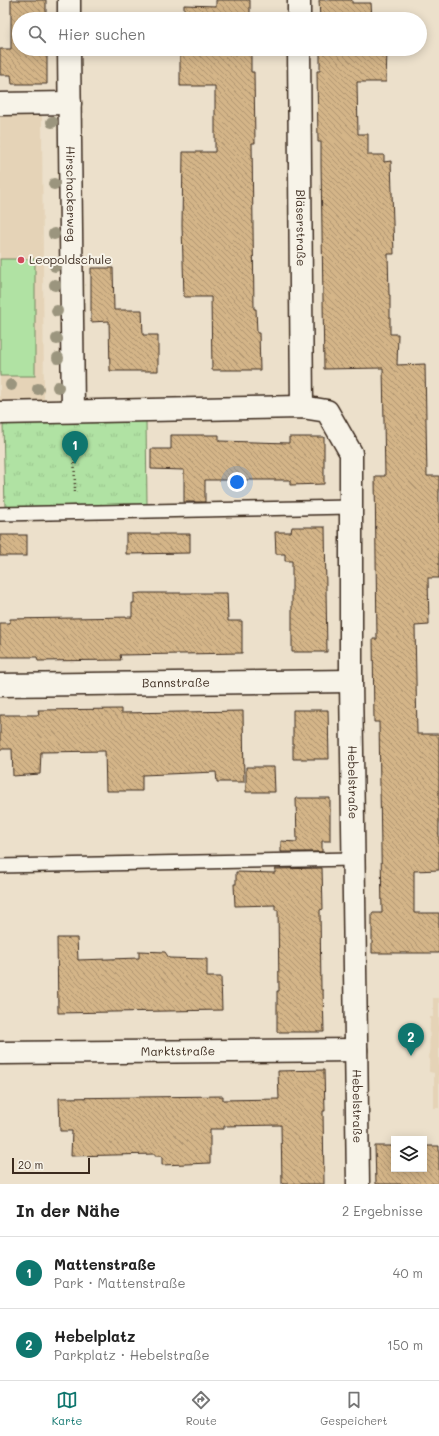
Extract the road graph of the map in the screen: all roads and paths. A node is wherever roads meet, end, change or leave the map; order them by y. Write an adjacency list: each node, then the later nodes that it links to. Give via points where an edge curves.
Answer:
1 (69, 0): 3 (street)
2 (299, 0): 4 (street)
3 (69, 12)
4 (299, 12)
5 (69, 56): 7 (street, Hirschackerweg)
6 (299, 56): 9 (street, Bläserstraße)
7 (70, 103): 8 (street); 10 (street, Hirschackerweg)
8 (0, 104)
9 (302, 408): 10 (street); 12 (street, Hebelstraße, via 327,411 351,453)
10 (73, 411): 11 (street); 13 (path)
11 (0, 413)
12 (350, 507): 13 (lane); 15 (street, Hebelstraße)
13 (75, 513): 14 (lane)
14 (0, 514)
15 (351, 681): 16 (street, Bannstraße); 17 (street, Hebelstraße)
16 (0, 685)
17 (354, 859): 18 (lane); 19 (street, Hebelstraße)
18 (0, 866)
19 (356, 1050): 20 (street, Marktstraße); 21 (street, Hebelstraße)
20 (0, 1053)
21 (358, 1184)

